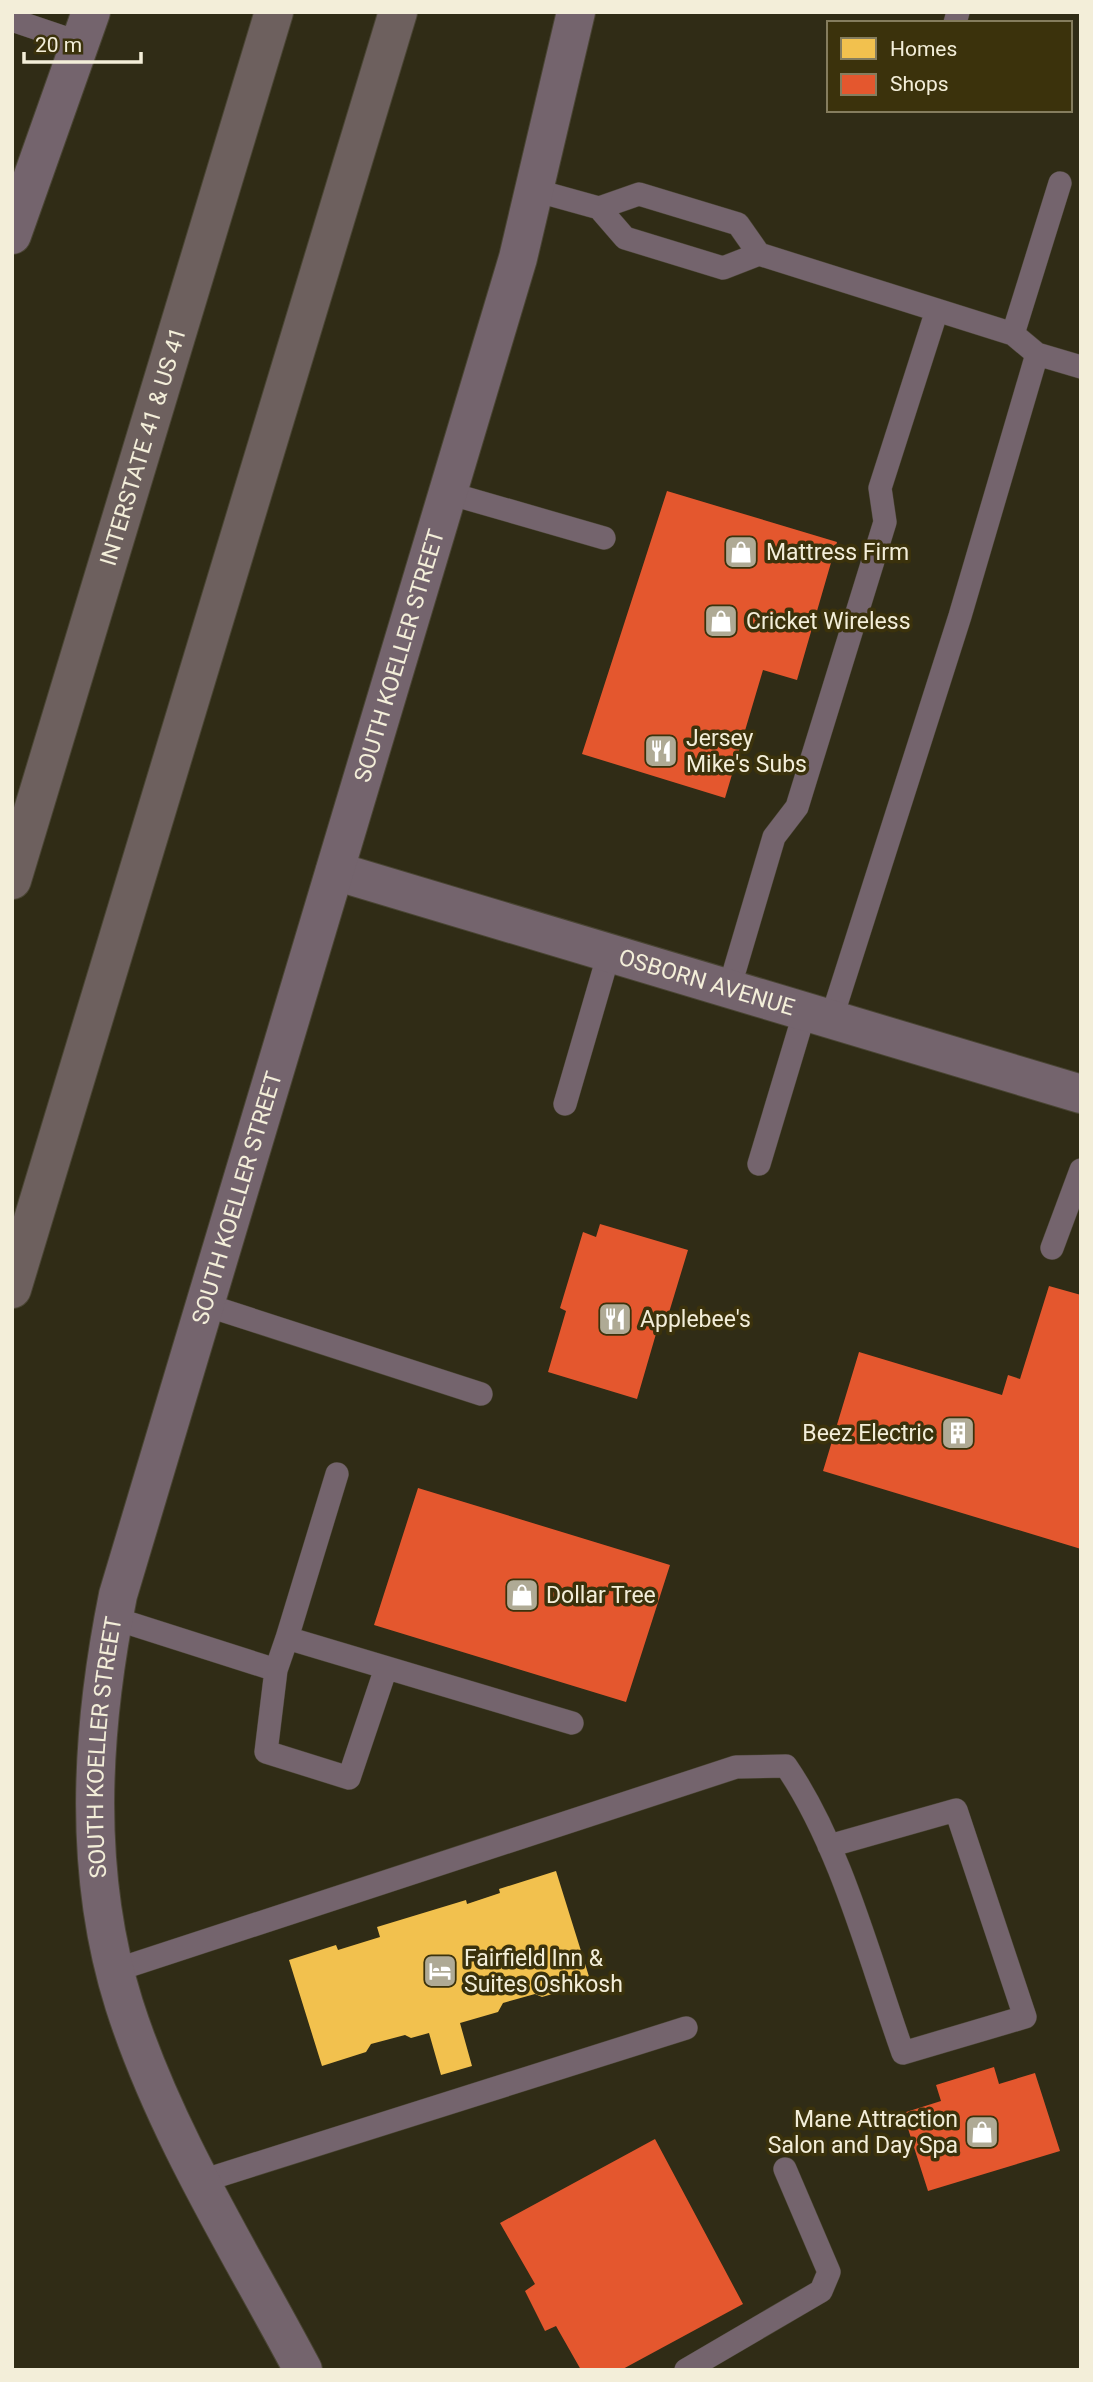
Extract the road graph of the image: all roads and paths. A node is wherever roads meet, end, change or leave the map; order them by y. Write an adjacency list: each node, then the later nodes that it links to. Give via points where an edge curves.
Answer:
1 (274, 12): 18 (highway, INTERSTATE 41 & US 41)
2 (398, 12): 27 (highway)
3 (576, 12): 7 (street, SOUTH KOELLER STREET)
4 (12, 20): 5 (lane)
5 (85, 28): 9 (street)
6 (1060, 183): 12 (lane)
7 (534, 190): 8 (lane); 15 (street, SOUTH KOELLER STREET)
8 (599, 208): 10 (lane, via 625,239 723,268); 10 (lane, via 639,194 738,223)
9 (12, 235)
10 (760, 254): 11 (lane)
11 (937, 310): 12 (lane); 20 (lane, via 880,488 885,522 797,807 774,836)
12 (1013, 334): 13 (lane)
13 (1037, 354): 14 (lane); 21 (lane, via 960,616)
14 (1081, 367)
15 (448, 493): 16 (lane); 17 (street, SOUTH KOELLER STREET)
16 (604, 538)
17 (335, 870): 19 (street, OSBORN AVENUE); 28 (street, SOUTH KOELLER STREET)
18 (12, 880)
19 (609, 953): 20 (street, OSBORN AVENUE); 23 (lane)
20 (729, 989): 21 (street, OSBORN AVENUE)
21 (818, 1016): 22 (street, OSBORN AVENUE); 24 (lane)
22 (1081, 1094)
23 (565, 1104)
24 (759, 1164)
25 (1081, 1170): 26 (lane)
26 (1052, 1248)
27 (12, 1289)
28 (206, 1305): 29 (lane); 31 (street, SOUTH KOELLER STREET)
29 (481, 1394)
30 (337, 1474): 32 (lane)
31 (113, 1618): 34 (lane); 37 (street, SOUTH KOELLER STREET, via 97,1713 94,1807)
32 (287, 1638): 33 (lane); 34 (lane)
33 (386, 1668): 34 (lane, via 349,1778 266,1752); 35 (lane)
34 (276, 1670)
35 (572, 1723)
36 (829, 1846): 36 (lane, via 956,1810 1025,2017 903,2053); 37 (lane, via 810,1801 786,1766 736,1768)
37 (116, 1970): 40 (street, SOUTH KOELLER STREET, via 145,2062)
38 (686, 2028): 40 (lane)
39 (786, 2169): 42 (lane, via 829,2272 821,2291)
40 (202, 2181): 41 (street, SOUTH KOELLER STREET)
41 (303, 2370)
42 (686, 2370)

